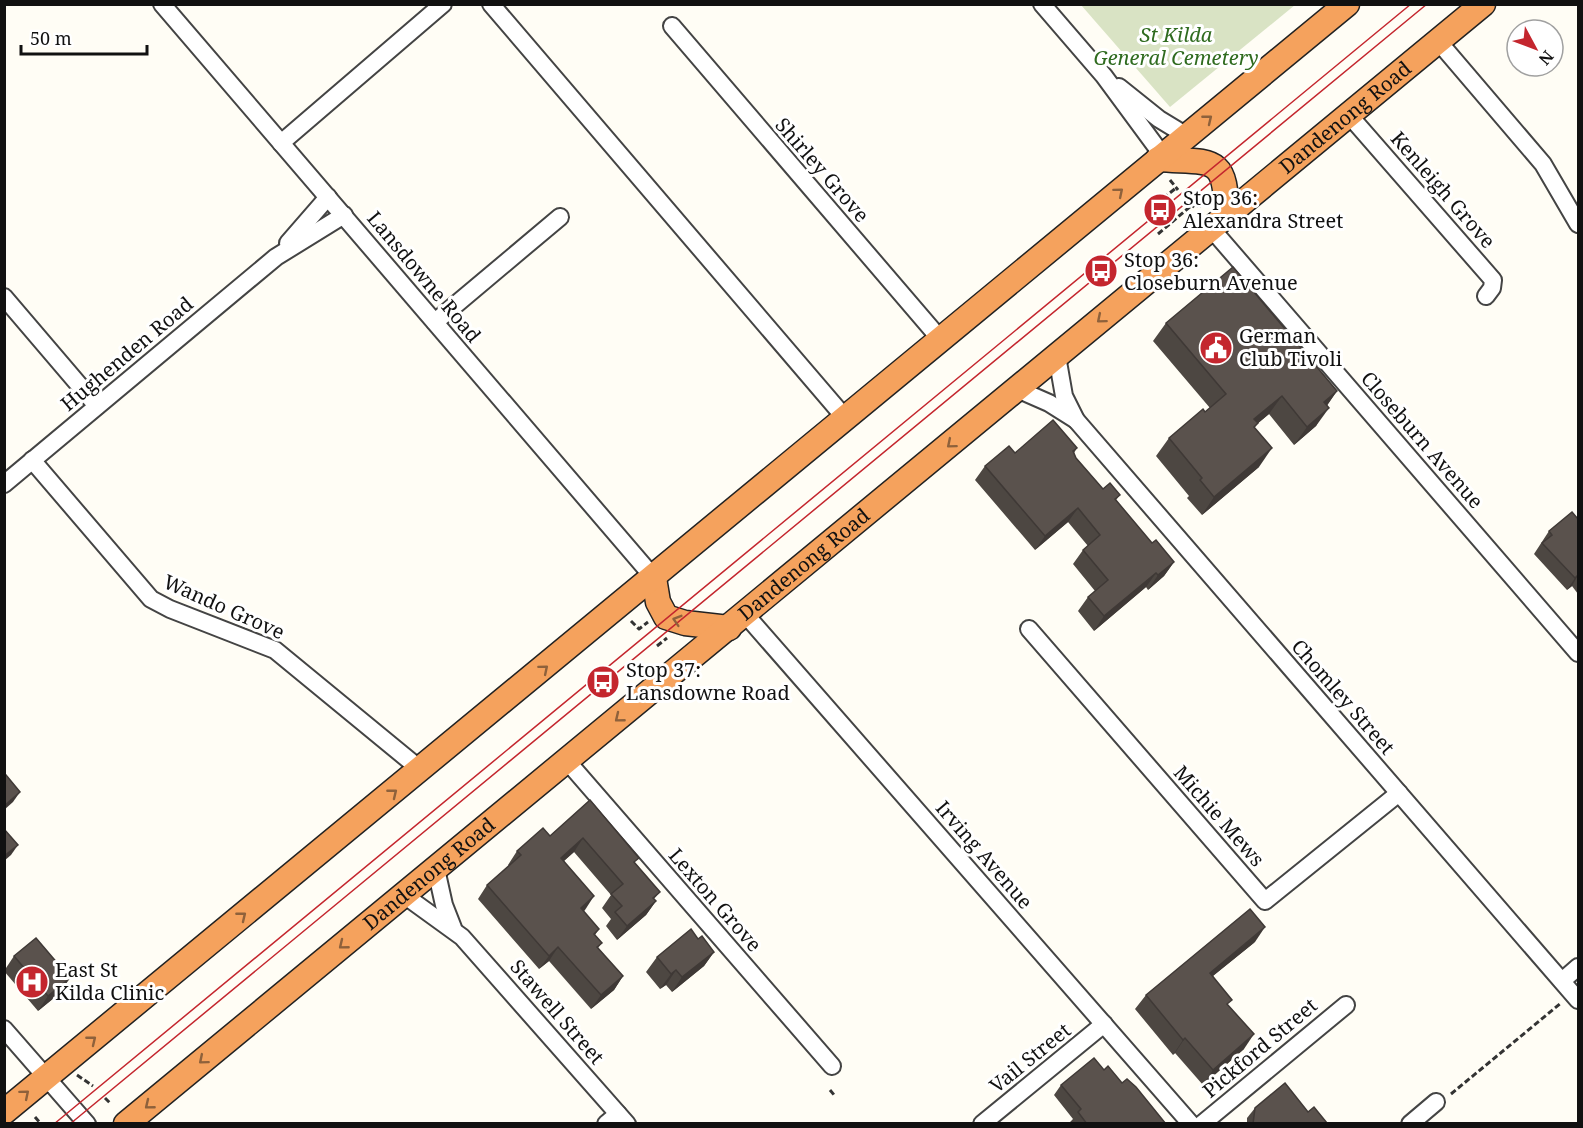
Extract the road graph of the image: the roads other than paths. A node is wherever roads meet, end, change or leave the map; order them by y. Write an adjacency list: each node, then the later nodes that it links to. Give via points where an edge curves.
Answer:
1 (162, 4): 12 (street, Lansdowne Road)
2 (443, 4): 12 (street)
3 (491, 4): 27 (street)
4 (1042, 4): 9 (street)
5 (1347, 4): 11 (highway, one-way to 5)
6 (1483, 4): 8 (highway, Dandenong Road)
7 (672, 26): 23 (street, Shirley Grove)
8 (1438, 41): 10 (highway, Dandenong Road); 18 (street, via 1528,145)
9 (1104, 76): 11 (street); 13 (street)
10 (1348, 115): 16 (highway, Dandenong Road); 20 (street, Kenleigh Grove, via 1493,280)
11 (1186, 136): 13 (highway)
12 (281, 143): 14 (street, Lansdowne Road)
13 (1164, 165): 16 (highway, via 1203,162 1214,166 1226,180); 23 (highway, one-way to 13)
14 (328, 197): 15 (street, Lansdowne Road); 19 (street, Hughenden Road)
15 (344, 215): 19 (street, Hughenden Road); 22 (street, Lansdowne Road)
16 (1214, 216): 24 (highway, Dandenong Road, one-way to 24); 34 (street, Closeburn Avenue)
17 (560, 217): 22 (street)
18 (1578, 224)
19 (276, 257): 26 (street, Hughenden Road)
20 (1486, 296)
21 (4, 297): 26 (street)
22 (435, 322): 31 (street, Lansdowne Road)
23 (941, 340): 27 (highway)
24 (1057, 356): 25 (highway, Dandenong Road); 28 (street, Chomley Street, via 1064,396)
25 (1017, 389): 28 (street, Chomley Street); 32 (highway, Dandenong Road, one-way to 32)
26 (97, 406): 29 (street, Hughenden Road)
27 (846, 418): 31 (highway)
28 (1076, 420): 37 (street, Chomley Street)
29 (32, 460): 30 (street, Hughenden Road); 36 (street, Wando Grove, via 151,599 274,650)
30 (4, 484)
31 (654, 578): 32 (highway, one-way to 31, via 685,623 666,617 658,602); 36 (highway, one-way to 31)
32 (737, 621): 35 (highway, Dandenong Road, one-way to 35); 45 (street, Irving Avenue)
33 (1029, 629): 37 (street, Michie Mews, via 1265,901)
34 (1578, 653)
35 (567, 761): 38 (highway, Dandenong Road); 47 (street, Lexton Grove)
36 (421, 770): 48 (highway, one-way to 36)
37 (1400, 794): 42 (street, Chomley Street)
38 (436, 869): 39 (highway, Dandenong Road); 40 (street, Stawell Street)
39 (404, 895): 40 (street, Stawell Street); 53 (highway, Dandenong Road, one-way to 53)
40 (454, 929): 51 (street, Stawell Street)
41 (1578, 967): 42 (street)
42 (1562, 981): 43 (street, Chomley Street)
43 (1571, 1000)
44 (1346, 1005): 56 (street, Pickford Street)
45 (1104, 1024): 54 (street, Vail Street); 55 (street, Irving Avenue)
46 (4, 1029): 48 (street)
47 (832, 1066)
48 (46, 1077): 50 (highway, one-way to 48); 52 (street)
49 (1436, 1102): 57 (street)
50 (4, 1112)
51 (617, 1120)
52 (87, 1124)
53 (126, 1124)
54 (982, 1124)
55 (1191, 1124)
56 (1202, 1124)
57 (1410, 1124)

